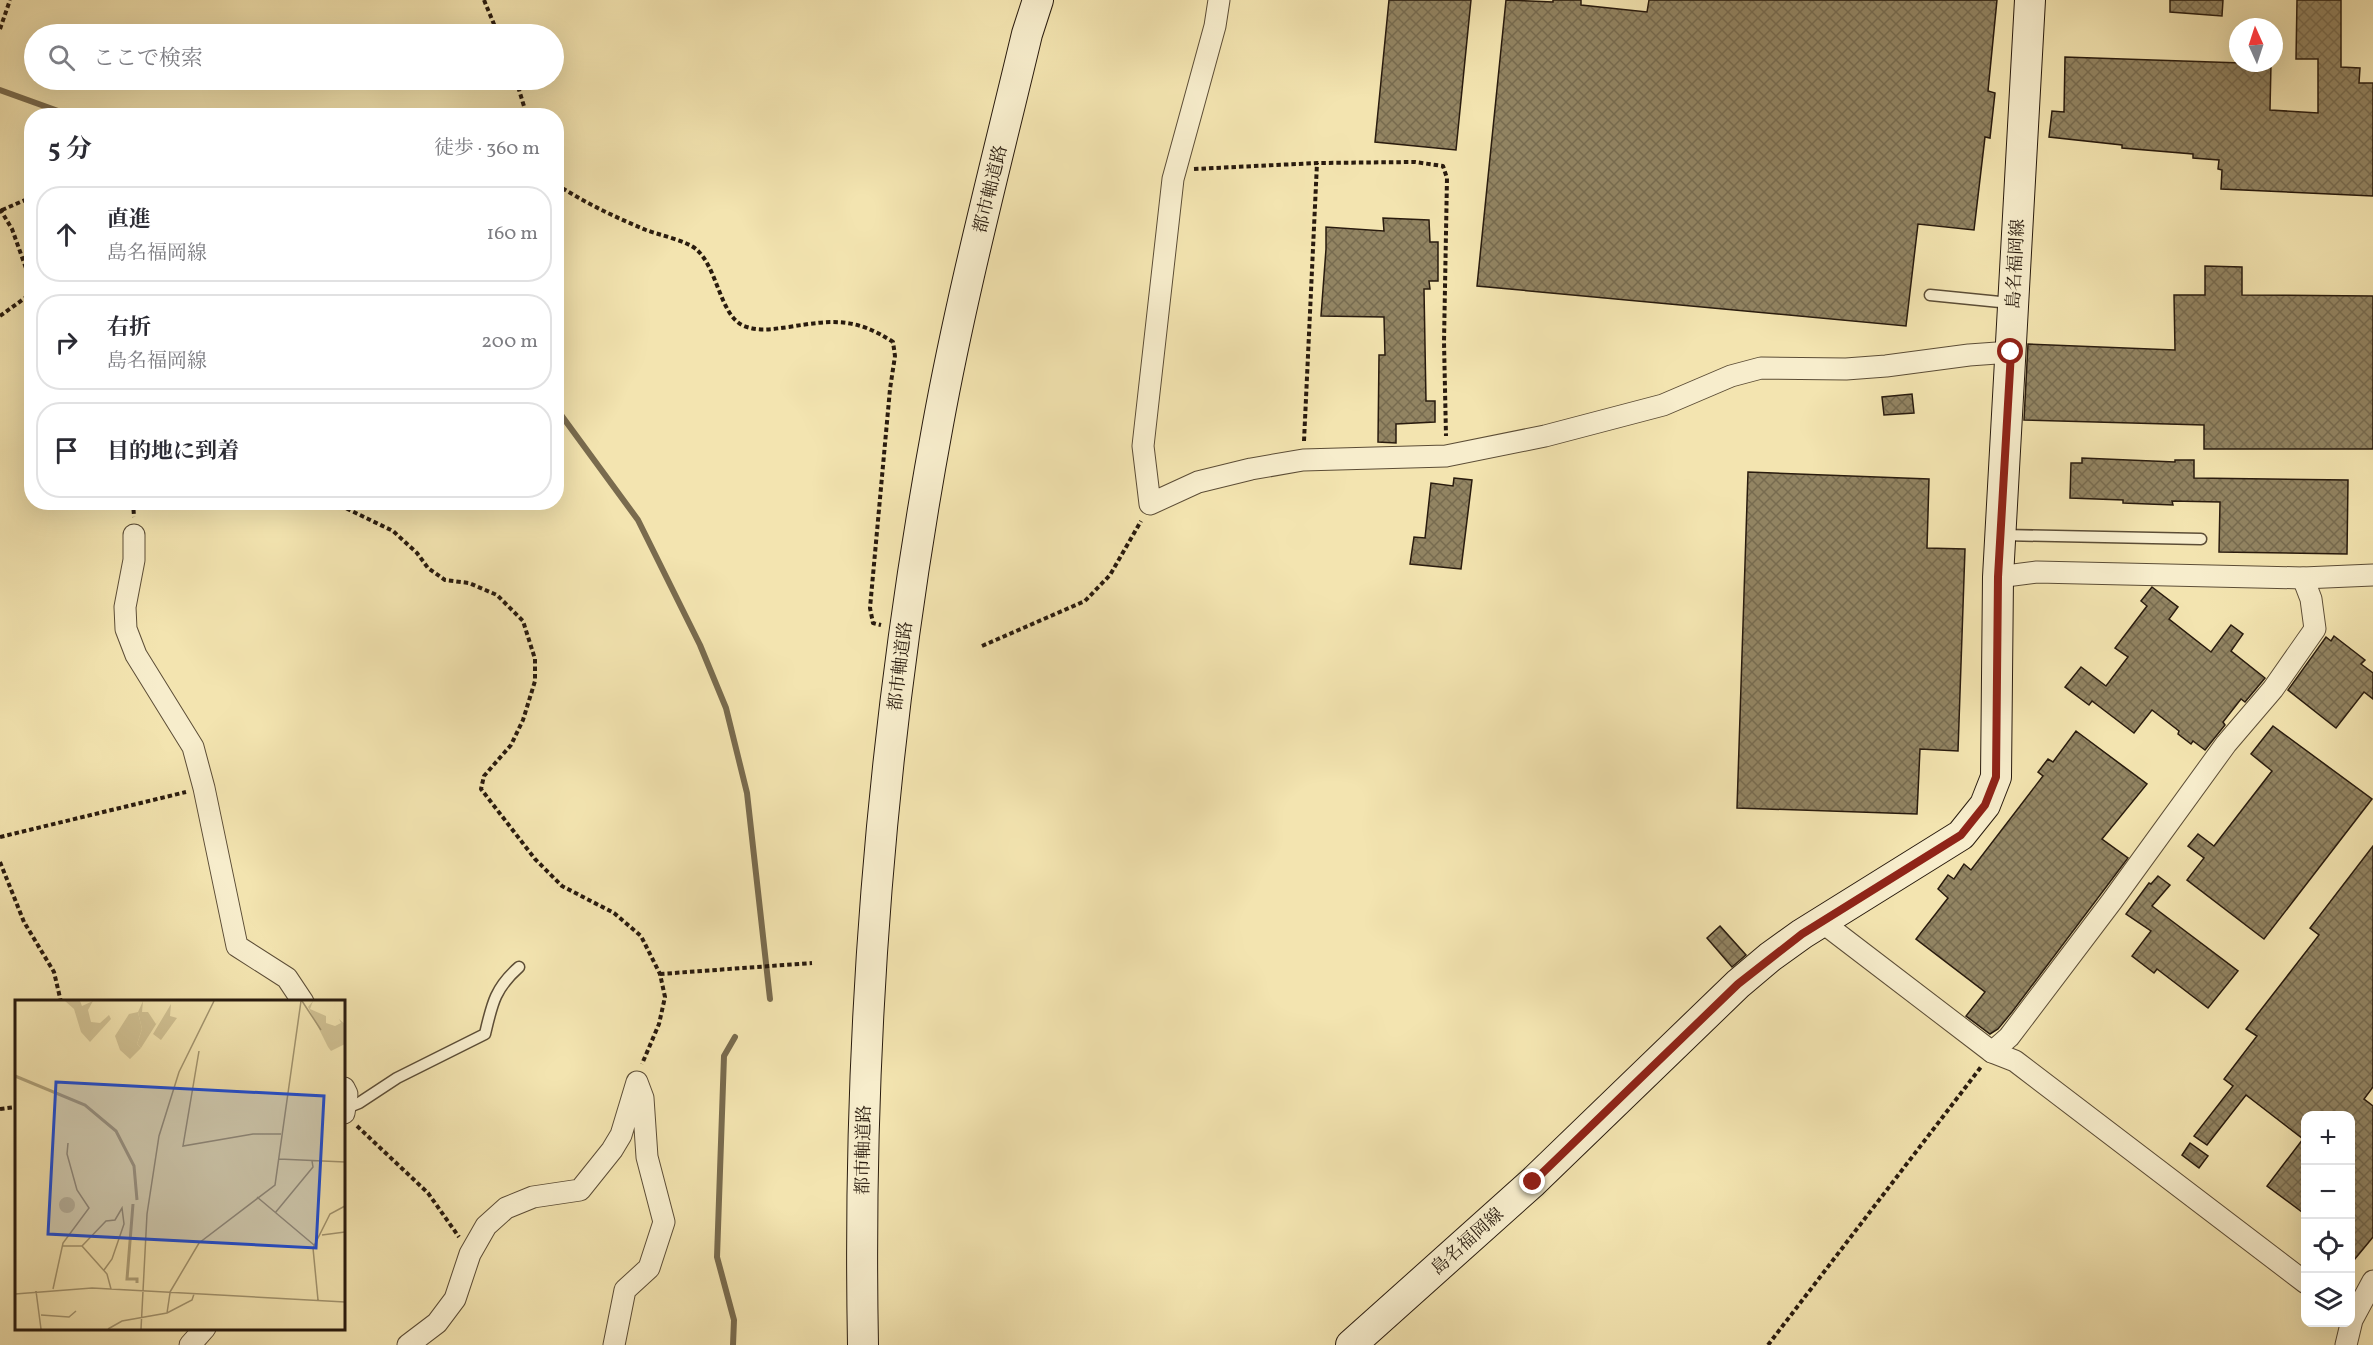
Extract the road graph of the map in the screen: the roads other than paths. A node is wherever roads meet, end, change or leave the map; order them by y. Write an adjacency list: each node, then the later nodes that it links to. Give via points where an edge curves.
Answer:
1 (1038, 0): 28 (main road, 都市軸道路, via 975,248 940,411 903,639 882,823 863,1109)
2 (1220, 0): 6 (street, via 1175,171 1143,446 1150,504 1198,482 1251,469 1303,460 1446,456 1622,417 1761,368 1866,368)
3 (2030, 0): 5 (main road, 島名福岡線)
4 (1930, 295): 5 (lane)
5 (2013, 304): 6 (main road, 島名福岡線)
6 (2011, 352): 8 (main road, 島名福岡線)
7 (134, 535): 15 (street, via 126,629 136,656 193,747 237,946 287,978)
8 (2001, 535): 9 (lane); 11 (main road, 島名福岡線)
9 (2201, 539)
10 (2373, 575): 12 (street)
11 (1998, 577): 12 (street, via 2037,572); 13 (main road, 島名福岡線, via 1996,777 1985,805 1961,835)
12 (2303, 578): 16 (street, via 2315,629 2078,947 2009,1037)
13 (1822, 921): 16 (street); 29 (main road, 島名福岡線, via 1738,984 1533,1182)
14 (519, 967): 19 (lane, via 504,980 493,999 485,1034 397,1078)
15 (302, 1000)
16 (1992, 1052): 20 (street, via 2015,1061)
17 (345, 1090): 18 (street)
18 (345, 1106)
19 (345, 1111)
20 (2301, 1279)
21 (2373, 1281): 22 (street)
22 (2355, 1312)
23 (2349, 1327): 30 (street)
24 (204, 1330): 25 (street)
25 (190, 1345)
26 (408, 1345): 27 (street, via 437,1323 455,1299 470,1254 486,1226 506,1208 533,1197 580,1190 621,1135 637,1082 643,1098 647,1156 664,1222 649,1268 625,1290)
27 (614, 1345)
28 (863, 1345)
29 (1351, 1345)
30 (2346, 1345)

